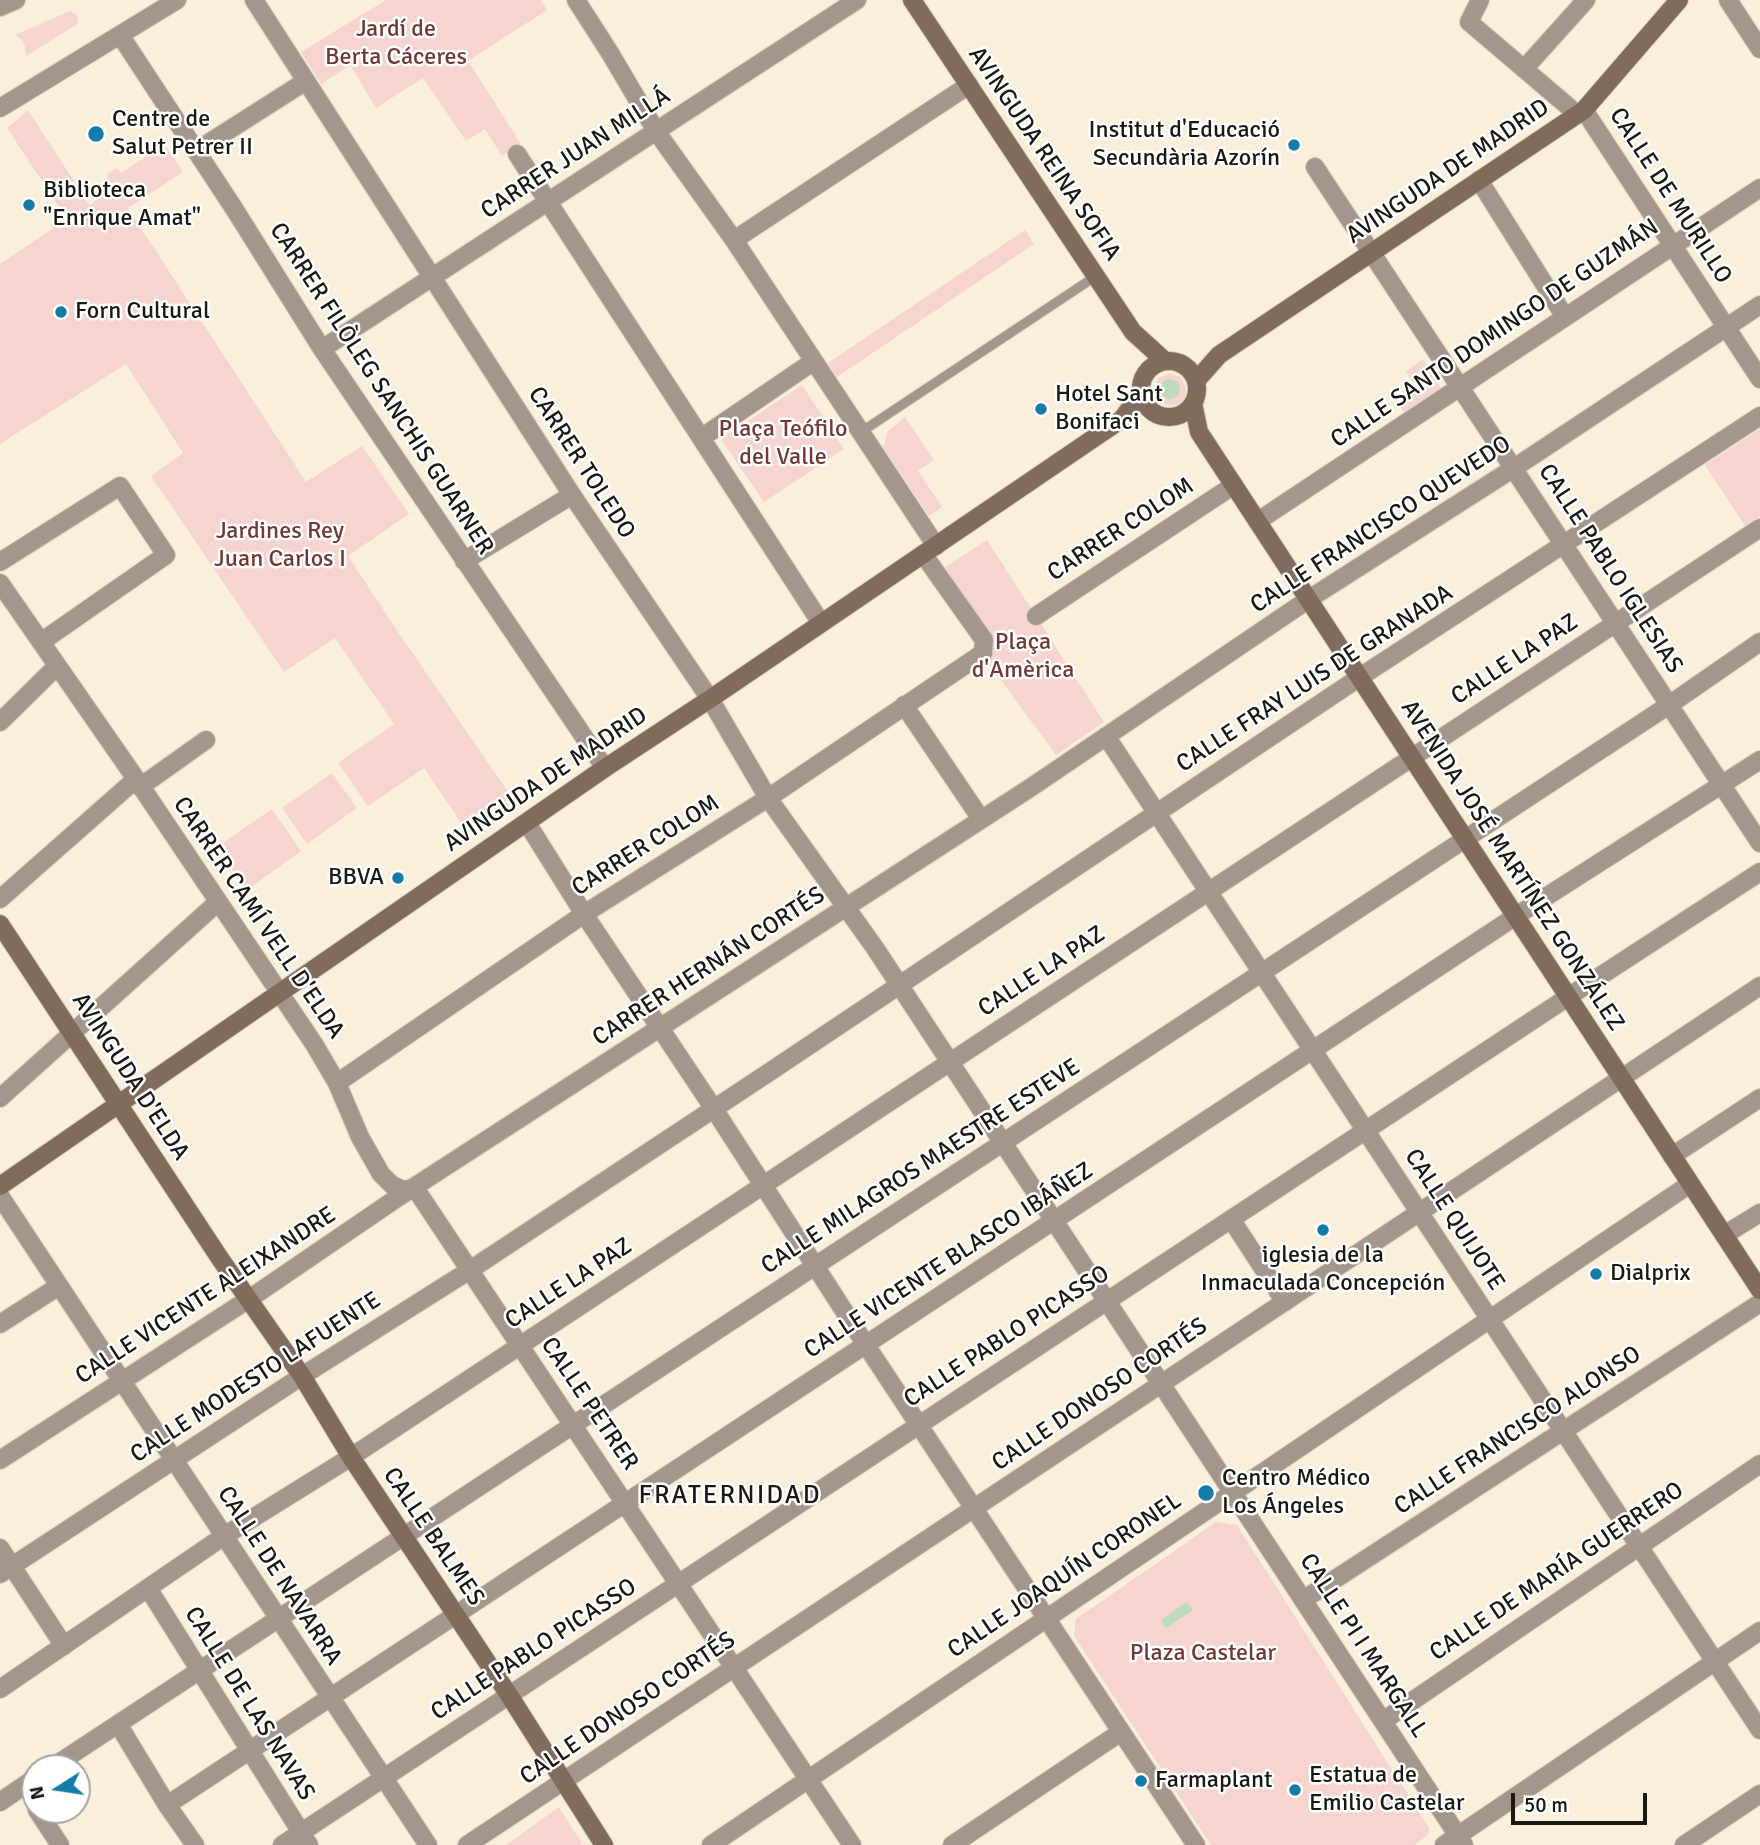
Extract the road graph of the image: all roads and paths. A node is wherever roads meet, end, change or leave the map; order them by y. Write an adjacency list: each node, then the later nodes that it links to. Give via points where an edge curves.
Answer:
1 (16, 0): 11 (street)
2 (177, 0): 12 (street)
3 (254, 0): 15 (street, CARRER TOLEDO)
4 (857, 0): 19 (street, CARRER JUAN MILLÁ)
5 (912, 0): 16 (street, AVINGUDA REINA SOFIA)
6 (1480, 0): 14 (street, CALLE DE MURILLO, via 1469,22)
7 (1586, 0): 14 (street)
8 (1679, 0): 18 (street, AVINGUDA DE MADRID)
9 (1728, 0): 13 (street)
10 (580, 2): 19 (street)
11 (0, 7)
12 (120, 35): 17 (street); 20 (street, CARRER FILÒLEG SANCHIS GUARNER)
13 (1760, 49)
14 (1524, 69): 18 (street, CALLE DE MURILLO)
15 (306, 81): 20 (street); 30 (street, CARRER TOLEDO)
16 (969, 85): 26 (street); 29 (street, AVINGUDA REINA SOFIA)
17 (0, 108)
18 (1581, 112): 23 (street, AVINGUDA DE MADRID); 27 (street, CALLE DE MURILLO)
19 (656, 131): 25 (street, CARRER JUAN MILLÁ); 26 (street)
20 (196, 151): 35 (street, CARRER FILÒLEG SANCHIS GUARNER)
21 (517, 154): 25 (street)
22 (1315, 167): 28 (street, CALLE PABLO IGLESIAS)
23 (1479, 180): 28 (street, AVINGUDA DE MADRID); 32 (street)
24 (1760, 188): 27 (street, CALLE SANTO DOMINGO DE GUZMÁN)
25 (548, 202): 30 (street, CARRER JUAN MILLÁ); 52 (street)
26 (734, 240): 37 (street)
27 (1673, 245): 32 (street, CALLE SANTO DOMINGO DE GUZMÁN); 33 (street, CALLE DE MURILLO)
28 (1373, 252): 36 (street, AVINGUDA DE MADRID); 43 (street, CALLE PABLO IGLESIAS)
29 (1096, 276): 34 (street, AVINGUDA REINA SOFIA); 50 (lane)
30 (432, 278): 35 (street, CARRER JUAN MILLÁ); 55 (street, CARRER TOLEDO)
31 (1760, 305): 33 (street, CALLE FRANCISCO QUEVEDO)
32 (1565, 317): 43 (street, CALLE SANTO DOMINGO DE GUZMÁN)
33 (1726, 327): 41 (street, CALLE DE MURILLO); 53 (street, CALLE FRANCISCO QUEVEDO)
34 (1135, 335): 38 (street, AVINGUDA REINA SOFIA); 40 (street, AVINGUDA REINA SOFIA)
35 (323, 349): 60 (street, CARRER FILÒLEG SANCHIS GUARNER)
36 (1219, 355): 39 (street, AVINGUDA DE MADRID); 42 (street, AVINGUDA DE MADRID)
37 (814, 361): 50 (street); 52 (street)
38 (1165, 361): 39 (street); 40 (street)
39 (1184, 365): 42 (street)
40 (1146, 372): 44 (street)
41 (1760, 379)
42 (1196, 381): 45 (street)
43 (1461, 386): 53 (street, CALLE PABLO IGLESIAS); 56 (street, CALLE SANTO DOMINGO DE GUZMÁN)
44 (1141, 393): 46 (street); 49 (street, AVINGUDA DE MADRID)
45 (1193, 403): 47 (street); 51 (street)
46 (1153, 412): 47 (street); 49 (street, AVINGUDA DE MADRID)
47 (1175, 416): 51 (street)
48 (1760, 416): 58 (street, CALLE FRAY LUIS DE GRANADA)
49 (1122, 419): 59 (street, AVINGUDA DE MADRID)
50 (860, 432): 59 (street)
51 (1199, 432): 54 (street, AVENIDA JOSÉ MARTÍNEZ GONZÁLEZ)
52 (701, 438): 65 (street)
53 (1514, 468): 58 (street, CALLE PABLO IGLESIAS); 63 (street, CALLE FRANCISCO QUEVEDO)
54 (1234, 485): 56 (street, AVENIDA JOSÉ MARTÍNEZ GONZÁLEZ); 64 (street, CARRER COLOM)
55 (572, 495): 60 (street); 71 (street, CARRER TOLEDO)
56 (1258, 521): 63 (street, AVENIDA JOSÉ MARTÍNEZ GONZÁLEZ)
57 (1760, 528): 66 (street, CALLE LA PAZ)
58 (1565, 545): 66 (street, CALLE PABLO IGLESIAS); 70 (street, CALLE FRAY LUIS DE GRANADA)
59 (929, 550): 65 (street, AVINGUDA DE MADRID); 72 (street, CARRER COLOM, via 984,640 983,653)
60 (464, 561): 79 (street, CARRER FILÒLEG SANCHIS GUARNER)
61 (0, 562): 67 (street, via 120,486 166,555)
62 (0, 583): 67 (street, CARRER CAMÍ VELL D'ELDA)
63 (1309, 599): 70 (street, AVENIDA JOSÉ MARTÍNEZ GONZÁLEZ); 75 (street, CALLE FRANCISCO QUEVEDO)
64 (1036, 616)
65 (821, 623): 71 (street, AVINGUDA DE MADRID)
66 (1615, 623): 73 (street, CALLE PABLO IGLESIAS); 77 (street, CALLE LA PAZ)
67 (41, 642): 69 (street, CARRER CAMÍ VELL D'ELDA)
68 (1760, 642): 73 (street, CALLE MILAGROS MAESTRE ESTEVE)
69 (57, 666): 74 (street); 80 (street, CARRER CAMÍ VELL D'ELDA)
70 (1360, 677): 77 (street, AVENIDA JOSÉ MARTÍNEZ GONZÁLEZ); 84 (street, CALLE FRAY LUIS DE GRANADA)
71 (710, 699): 79 (street, AVINGUDA DE MADRID); 83 (street, CARRER TOLEDO)
72 (904, 705): 83 (street, CARRER COLOM); 85 (street)
73 (1669, 705): 81 (street, CALLE PABLO IGLESIAS); 87 (street, CALLE MILAGROS MAESTRE ESTEVE)
74 (0, 722)
75 (1106, 736): 82 (street, CALLE FRANCISCO QUEVEDO); 84 (street, CALLE QUIJOTE)
76 (206, 740): 80 (street)
77 (1412, 757): 87 (street, AVENIDA JOSÉ MARTÍNEZ GONZÁLEZ); 90 (street, CALLE LA PAZ)
78 (1760, 760): 81 (street, CALLE VICENTE BLASCO IBÁÑEZ)
79 (605, 768): 86 (street, AVINGUDA DE MADRID)
80 (138, 783): 91 (street); 92 (street, CARRER CAMÍ VELL D'ELDA)
81 (1722, 785): 88 (street, CALLE PABLO IGLESIAS); 95 (street, CALLE VICENTE BLASCO IBÁÑEZ)
82 (1030, 788): 85 (street, CARRER HERNÁN CORTÉS)
83 (768, 798): 93 (street, CARRER TOLEDO); 94 (street, CARRER COLOM)
84 (1157, 813): 90 (street, CALLE QUIJOTE); 99 (street, CALLE FRAY LUIS DE GRANADA)
85 (981, 819): 93 (street, CARRER HERNÁN CORTÉS)
86 (527, 822): 94 (street); 101 (street, AVINGUDA DE MADRID)
87 (1465, 839): 95 (street, AVENIDA JOSÉ MARTÍNEZ GONZÁLEZ); 98 (street, CALLE MILAGROS MAESTRE ESTEVE)
88 (1760, 843)
89 (1760, 872): 102 (street, CALLE PABLO PICASSO)
90 (1208, 891): 98 (street, CALLE QUIJOTE); 106 (street, CALLE LA PAZ)
91 (0, 899)
92 (218, 902): 101 (street, CARRER CAMÍ VELL D'ELDA); 104 (street)
93 (847, 907): 97 (street, CARRER TOLEDO); 103 (street, CARRER HERNÁN CORTÉS)
94 (584, 914): 103 (street); 108 (street, CARRER COLOM)
95 (1516, 916): 102 (street, AVENIDA JOSÉ MARTÍNEZ GONZÁLEZ); 105 (street, CALLE VICENTE BLASCO IBÁÑEZ)
96 (0, 924): 104 (street, AVINGUDA D'ELDA)
97 (875, 948): 99 (street, CALLE PI I MARGALL)
98 (1261, 973): 105 (street, CALLE QUIJOTE); 114 (street, CALLE MILAGROS MAESTRE ESTEVE)
99 (899, 985): 106 (street, CALLE PI I MARGALL); 112 (street, CALLE MODESTO LAFUENTE)
100 (1760, 986): 107 (street, CALLE DONOSO CORTÉS)
101 (279, 992): 108 (street, CARRER CAMÍ VELL D'ELDA); 111 (street, AVINGUDA DE MADRID)
102 (1568, 997): 107 (street, AVENIDA JOSÉ MARTÍNEZ GONZÁLEZ); 113 (street, CALLE PABLO PICASSO)
103 (659, 1029): 112 (street); 119 (street, CARRER HERNÁN CORTÉS)
104 (72, 1033): 110 (street); 111 (street, AVINGUDA D'ELDA)
105 (1313, 1050): 113 (street, CALLE QUIJOTE); 124 (street, CALLE VICENTE BLASCO IBÁÑEZ)
106 (950, 1062): 114 (street, CALLE PI I MARGALL); 117 (street, CALLE LA PAZ)
107 (1621, 1078): 115 (street, AVENIDA JOSÉ MARTÍNEZ GONZÁLEZ); 121 (street, CALLE DONOSO CORTÉS)
108 (337, 1083): 119 (street, CARRER CAMÍ VELL D'ELDA, via 381,1174 403,1190)
109 (1760, 1097): 115 (street)
110 (0, 1098)
111 (119, 1104): 118 (street, AVINGUDA DE MADRID); 126 (street, AVINGUDA D'ELDA)
112 (714, 1109): 117 (street); 128 (street, CALLE MODESTO LAFUENTE)
113 (1365, 1130): 121 (street, CALLE QUIJOTE); 123 (street, CALLE PABLO PICASSO)
114 (1003, 1142): 124 (street, CALLE PI I MARGALL); 127 (street, CALLE MILAGROS MAESTRE ESTEVE)
115 (1672, 1156): 116 (street, AVENIDA JOSÉ MARTÍNEZ GONZÁLEZ)
116 (1690, 1184): 125 (street, AVENIDA JOSÉ MARTÍNEZ GONZÁLEZ); 135 (street, CALLE JOAQUÍN CORONEL)
117 (763, 1185): 127 (street); 137 (street, CALLE LA PAZ)
118 (0, 1186)
119 (415, 1188): 128 (street); 131 (street, CALLE VICENTE ALEIXANDRE)
120 (0, 1196): 129 (street, CALLE DE NAVARRA)
121 (1419, 1212): 133 (street, CALLE DONOSO CORTÉS); 135 (street, CALLE QUIJOTE)
122 (1760, 1213): 125 (street)
123 (1231, 1219): 132 (street, CALLE PABLO PICASSO); 133 (street)
124 (1054, 1221): 132 (street, CALLE PI I MARGALL); 138 (street, CALLE VICENTE BLASCO IBÁÑEZ)
125 (1724, 1235): 130 (street, AVENIDA JOSÉ MARTÍNEZ GONZÁLEZ)
126 (219, 1257): 131 (street, CALLE BALMES)
127 (815, 1266): 138 (street); 142 (street, CALLE MILAGROS MAESTRE ESTEVE)
128 (470, 1270): 137 (street, CALLE PETRER); 139 (street, CALLE MODESTO LAFUENTE)
129 (59, 1286): 136 (street); 140 (street, CALLE DE NAVARRA)
130 (1760, 1290)
131 (248, 1300): 139 (street, CALLE BALMES); 140 (street, CALLE VICENTE ALEIXANDRE)
132 (1107, 1301): 141 (street, CALLE PI I MARGALL); 143 (street, CALLE PABLO PICASSO)
133 (1284, 1302): 141 (street, CALLE DONOSO CORTÉS)
134 (1760, 1303): 144 (street, CALLE FRANCISCO ALONSO)
135 (1490, 1319): 144 (street, CALLE QUIJOTE); 149 (street, CALLE JOAQUÍN CORONEL)
136 (0, 1324)
137 (521, 1345): 142 (street, CALLE PETRER); 145 (street, CALLE LA PAZ)
138 (866, 1345): 143 (street); 150 (street, CALLE VICENTE BLASCO IBÁÑEZ)
139 (302, 1376): 145 (street, CALLE BALMES); 147 (street, CALLE MODESTO LAFUENTE)
140 (122, 1382): 146 (street, CALLE VICENTE ALEIXANDRE); 147 (street, CALLE DE NAVARRA)
141 (1161, 1384): 149 (street, CALLE PI I MARGALL); 151 (street, CALLE DONOSO CORTÉS)
142 (573, 1424): 150 (street, CALLE PETRER); 153 (street, CALLE MILAGROS MAESTRE ESTEVE)
143 (919, 1425): 151 (street); 157 (street, CALLE PABLO PICASSO)
144 (1563, 1431): 154 (street, CALLE QUIJOTE); 159 (street, CALLE FRANCISCO ALONSO)
145 (351, 1457): 152 (street, CALLE LA PAZ); 153 (street, CALLE BALMES)
146 (0, 1460)
147 (174, 1461): 152 (street, CALLE DE NAVARRA); 156 (street, CALLE MODESTO LAFUENTE)
148 (1760, 1464): 154 (street, CALLE DE MARÍA GUERRERO)
149 (1233, 1493): 159 (street, CALLE PI I MARGALL); 162 (street, CALLE JOAQUÍN CORONEL)
150 (625, 1503): 157 (street, CALLE PETRER); 160 (street, CALLE VICENTE BLASCO IBÁÑEZ)
151 (974, 1508): 162 (street); 166 (street, CALLE DONOSO CORTÉS)
152 (224, 1536): 158 (street, CALLE LA PAZ); 161 (street, CALLE DE NAVARRA)
153 (403, 1536): 160 (street, CALLE BALMES); 161 (street, CALLE MILAGROS MAESTRE ESTEVE)
154 (1639, 1546): 165 (street, CALLE QUIJOTE); 171 (street, CALLE DE MARÍA GUERRERO)
155 (0, 1548): 156 (street)
156 (6, 1570): 164 (street)
157 (679, 1583): 166 (street, CALLE PETRER); 169 (street, CALLE PABLO PICASSO)
158 (148, 1588): 164 (street, CALLE LA PAZ); 167 (street, CALLE DE LAS NAVAS)
159 (1303, 1601): 171 (street, CALLE PI I MARGALL)
160 (456, 1615): 169 (street, CALLE BALMES); 170 (street, CALLE VICENTE BLASCO IBÁÑEZ)
161 (278, 1619): 167 (street, CALLE MILAGROS MAESTRE ESTEVE); 170 (street, CALLE DE NAVARRA)
162 (1046, 1619): 174 (street); 178 (street, CALLE JOAQUÍN CORONEL)
163 (1760, 1631): 165 (street)
164 (64, 1646): 168 (street, CALLE LA PAZ)
165 (1715, 1662): 173 (street, CALLE QUIJOTE); 184 (street)
166 (734, 1667): 178 (street, CALLE PETRER); 179 (street, CALLE DONOSO CORTÉS)
167 (200, 1670): 172 (street, CALLE MILAGROS MAESTRE ESTEVE); 175 (street, CALLE DE LAS NAVAS)
168 (0, 1689)
169 (509, 1695): 177 (street, CALLE PABLO PICASSO); 179 (street, CALLE BALMES)
170 (330, 1697): 175 (street, CALLE VICENTE BLASCO IBÁÑEZ); 177 (street, CALLE DE NAVARRA)
171 (1382, 1721): 184 (street, CALLE PI I MARGALL)
172 (118, 1724): 176 (street, CALLE MILAGROS MAESTRE ESTEVE); 181 (street)
173 (1760, 1730)
174 (1121, 1732): 193 (street); 194 (street)
175 (250, 1750): 181 (street, CALLE VICENTE BLASCO IBÁÑEZ); 183 (street, CALLE DE LAS NAVAS)
176 (72, 1754)
177 (384, 1778): 183 (street, CALLE PABLO PICASSO); 188 (street, CALLE DE NAVARRA)
178 (808, 1779): 191 (street, CALLE JOAQUÍN CORONEL); 192 (street, CALLE PETRER)
179 (563, 1781): 189 (street, CALLE DONOSO CORTÉS); 190 (street, CALLE BALMES)
180 (1760, 1794): 195 (street)
181 (167, 1805): 186 (street)
182 (47, 1824): 185 (street)
183 (305, 1839): 187 (street, CALLE PABLO PICASSO)
184 (1455, 1842)
185 (61, 1845)
186 (195, 1845)
187 (282, 1845)
188 (428, 1845)
189 (467, 1845)
190 (604, 1845)
191 (711, 1845)
192 (852, 1845)
193 (953, 1845)
194 (1196, 1845)
195 (1684, 1845)

